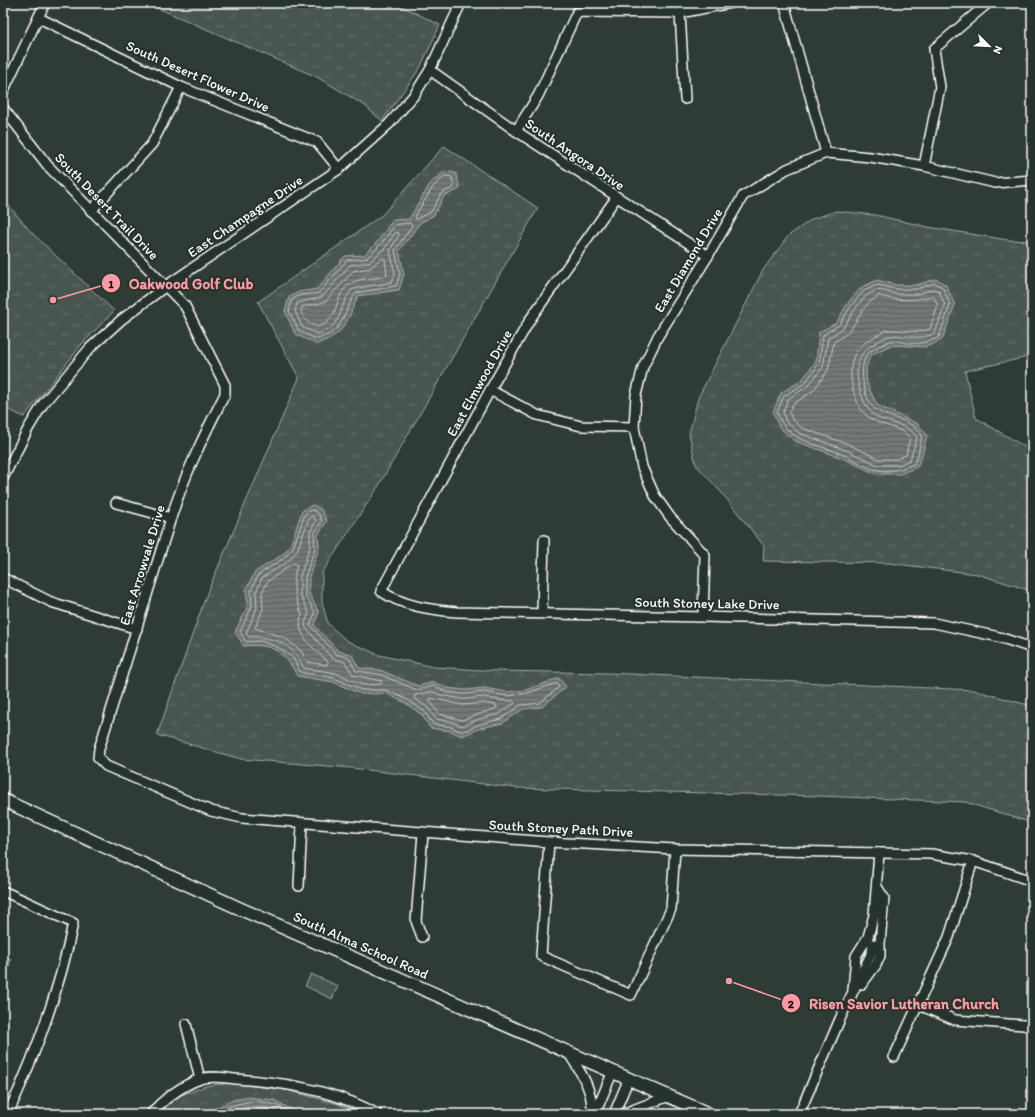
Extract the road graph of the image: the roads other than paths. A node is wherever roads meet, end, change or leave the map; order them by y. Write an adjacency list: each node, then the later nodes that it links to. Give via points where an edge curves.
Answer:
1 (45, 3): 7 (street)
2 (461, 3): 8 (street, East Champagne Drive)
3 (731, 3): 6 (street)
4 (784, 3): 14 (street)
5 (988, 3): 15 (street, via 934,49 940,87)
6 (680, 13): 11 (street); 13 (street, via 577,12 538,96)
7 (38, 18): 9 (street, South Desert Flower Drive); 10 (street)
8 (430, 70): 13 (street, South Angora Drive); 16 (street, East Champagne Drive, via 415,94 389,124)
9 (182, 87): 16 (street, South Desert Flower Drive, via 317,142); 19 (street, via 152,144)
10 (3, 92)
11 (685, 99)
12 (3, 108): 19 (street, South Desert Trail Drive, via 48,166)
13 (516, 131): 18 (street, South Angora Drive)
14 (826, 153): 15 (street, East Diamond Drive, via 870,156); 20 (street, East Diamond Drive, via 787,169 743,196)
15 (924, 166): 17 (street, East Diamond Drive, via 995,183)
16 (339, 169): 21 (street, East Champagne Drive)
17 (1032, 180)
18 (616, 198): 20 (street, South Angora Drive); 23 (street, East Elmwood Drive, via 531,318)
19 (92, 210): 21 (street, South Desert Trail Drive)
20 (708, 256): 24 (street, East Diamond Drive, via 658,336 643,367 636,395)
21 (166, 286): 22 (street, South Desert Trail Drive, via 185,306); 25 (street, East Champagne Drive, via 121,320 90,348 43,404)
22 (225, 385): 28 (street, East Arrowvale Drive, via 225,394 198,444)
23 (490, 390): 24 (street, via 537,415 581,426); 31 (street, East Elmwood Drive)
24 (634, 427): 33 (street, East Diamond Drive, via 642,467 655,496 704,555)
25 (5, 467): 26 (street, East Champagne Drive)
26 (3, 478)
27 (116, 503): 28 (street)
28 (171, 518): 34 (street, East Arrowvale Drive)
29 (544, 540): 32 (street)
30 (3, 578): 34 (street, via 51,602)
31 (381, 591): 32 (street, South Stoney Lake Drive, via 390,598 438,610)
32 (542, 613): 33 (street, South Stoney Lake Drive)
33 (703, 617): 35 (street, South Stoney Lake Drive, via 934,623 999,637)
34 (137, 629): 36 (street, East Arrowvale Drive)
35 (1032, 648)
36 (98, 758): 38 (street, South Stoney Path Drive, via 106,766 211,811 242,818)
37 (3, 800): 54 (main road, South Alma School Road, via 243,910)
38 (302, 824): 39 (street, South Stoney Path Drive); 45 (street)
39 (423, 833): 40 (street, South Stoney Path Drive); 48 (street, via 416,921)
40 (548, 842): 41 (street, South Stoney Path Drive); 41 (street, via 541,956 631,995 671,909)
41 (675, 848): 42 (street, South Stoney Path Drive)
42 (879, 853): 43 (street, South Stoney Path Drive, via 932,854); 46 (street)
43 (973, 861): 44 (street, South Stoney Path Drive); 51 (street, via 949,937)
44 (1032, 881)
45 (299, 886)
46 (877, 887): 49 (street); 49 (street, via 884,898 881,932)
47 (3, 891): 60 (street, via 74,924 50,1013)
48 (422, 937)
49 (873, 943): 50 (street, via 872,952); 50 (street, via 856,956)
50 (853, 993): 67 (street)
51 (919, 1005): 53 (street, via 955,1020 1024,1025); 55 (street)
52 (186, 1024): 58 (street)
53 (1032, 1028)
54 (568, 1052): 56 (main road, South Alma School Road); 63 (street, via 586,1082)
55 (894, 1057)
56 (613, 1071): 57 (main road, South Alma School Road); 63 (street)
57 (629, 1078): 59 (main road, South Alma School Road); 64 (street)
58 (200, 1079): 61 (street, via 166,1098); 62 (street, via 226,1078 276,1082 325,1093)
59 (669, 1096): 65 (street); 66 (main road, South Alma School Road)
60 (8, 1114)
61 (151, 1114)
62 (377, 1114)
63 (594, 1114)
64 (614, 1114)
65 (622, 1114)
66 (709, 1114)
67 (799, 1114)

